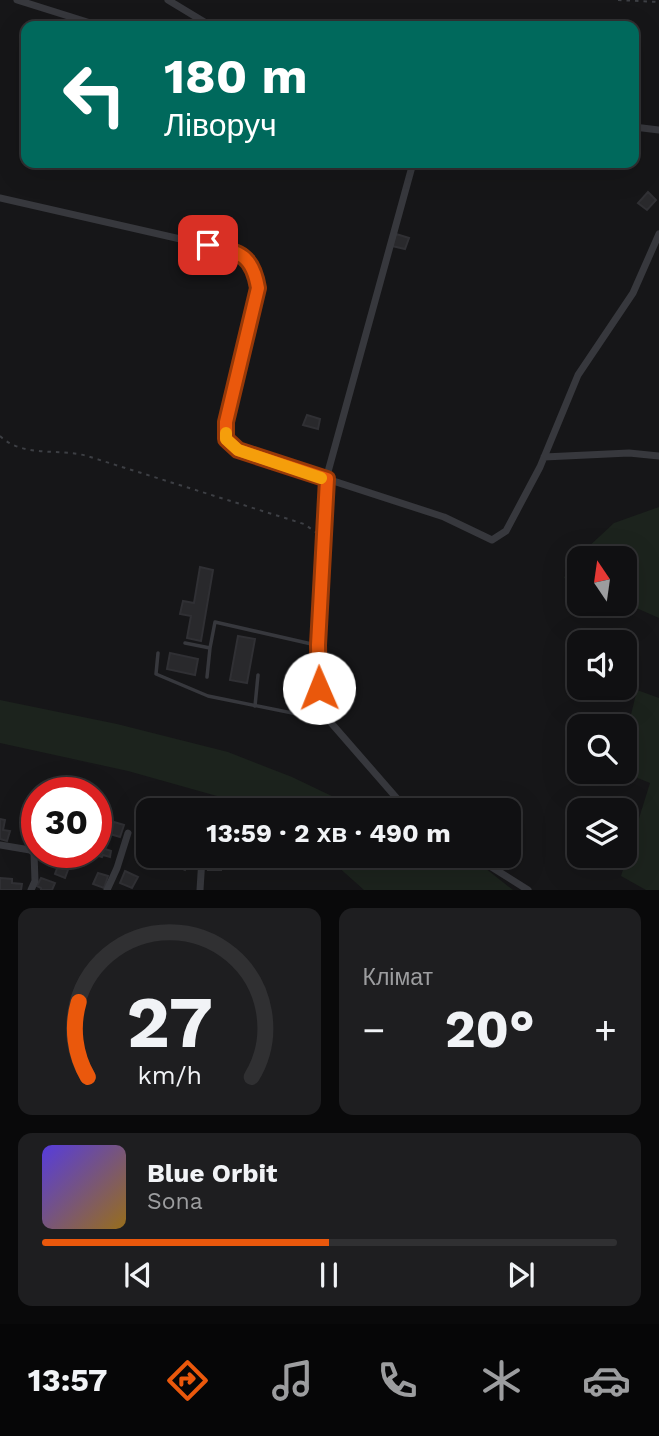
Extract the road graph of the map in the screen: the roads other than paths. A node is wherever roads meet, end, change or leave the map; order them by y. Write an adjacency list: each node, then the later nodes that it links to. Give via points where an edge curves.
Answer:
1 (17, 0): 3 (street)
2 (168, 0): 4 (street)
3 (84, 21)
4 (203, 21)
5 (639, 128): 6 (street)
6 (659, 130)
7 (412, 168): 12 (street)
8 (0, 198): 12 (street, via 233,251 247,259 255,270 258,288 226,422 226,439 238,450)
9 (659, 234): 11 (street, via 633,293 578,375)
10 (659, 456): 11 (street)
11 (544, 457): 12 (street, via 506,531 492,540 443,517)
12 (327, 479): 14 (street)
13 (185, 643): 15 (lane)
14 (318, 645): 15 (lane, via 215,622); 20 (street, via 319,709)
15 (210, 648): 18 (lane)
16 (158, 653): 19 (lane, via 156,674 208,696)
17 (258, 675): 19 (lane)
18 (208, 677)
19 (255, 706): 20 (lane)
20 (329, 721): 21 (street)
21 (397, 798)
22 (128, 833): 27 (street)
23 (0, 845): 26 (street, via 34,853)
24 (201, 868): 28 (street)
25 (493, 868): 29 (street)
26 (31, 890)
27 (107, 890)
28 (200, 890)
29 (528, 890)

